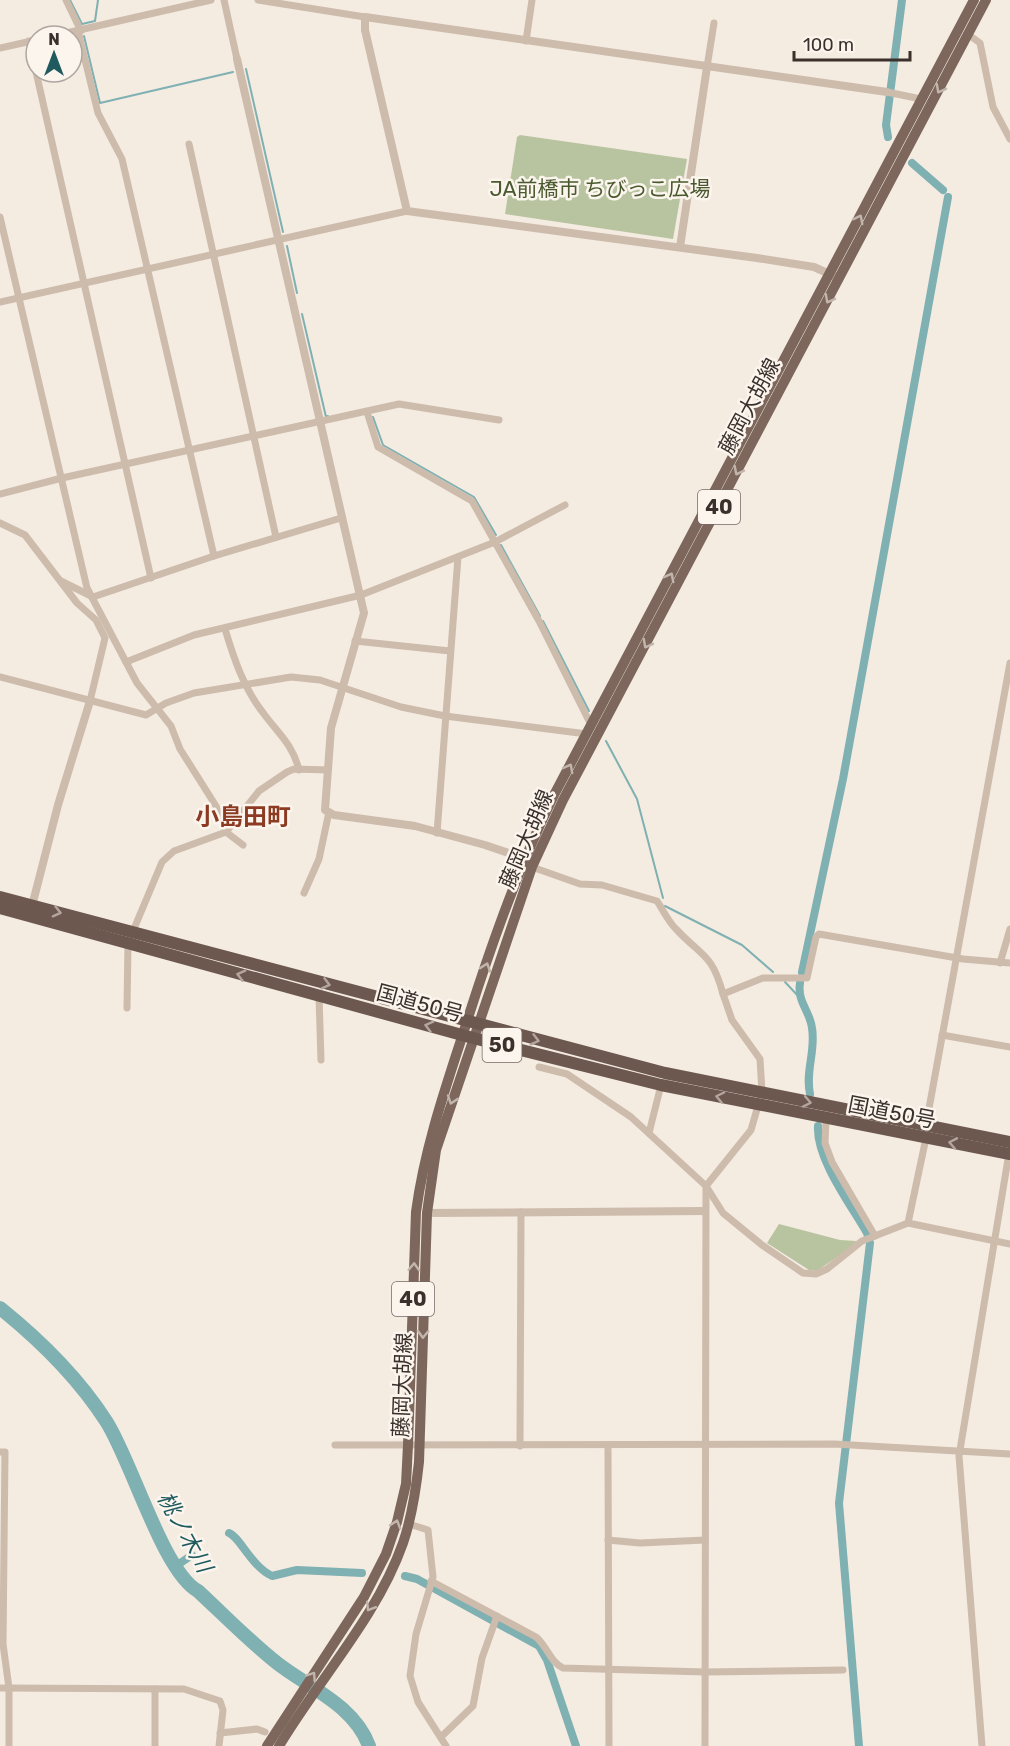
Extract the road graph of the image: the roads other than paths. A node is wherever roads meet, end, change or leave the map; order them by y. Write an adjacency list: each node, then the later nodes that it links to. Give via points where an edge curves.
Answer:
1 (66, 0): 10 (street)
2 (211, 0): 11 (street)
3 (224, 0): 17 (street)
4 (258, 0): 8 (street)
5 (532, 0): 13 (street)
6 (974, 0): 21 (main road, 藤岡大胡線 / 40)
7 (986, 0): 12 (main road, 藤岡大胡線 / 40)
8 (365, 16): 13 (street); 24 (street)
9 (714, 23): 18 (street)
10 (76, 24)
11 (84, 30)
12 (969, 35): 22 (street, via 980,43 993,107); 30 (main road, 藤岡大胡線 / 40, one-way to 30)
13 (526, 41): 18 (street)
14 (24, 42): 15 (street)
15 (0, 48)
16 (84, 53): 29 (street, via 98,113 122,159)
17 (237, 58): 26 (street)
18 (707, 67): 20 (street); 27 (street)
19 (39, 84): 31 (street)
20 (890, 93): 21 (street)
21 (921, 99): 30 (main road, 藤岡大胡線 / 40, one-way to 21)
22 (1010, 139)
23 (189, 144): 28 (street)
24 (407, 212): 26 (street); 27 (street)
25 (0, 217): 32 (street)
26 (279, 238): 28 (street); 36 (street)
27 (680, 247): 30 (street, via 814,267)
28 (213, 253): 29 (street); 37 (street)
29 (146, 268): 31 (street); 38 (street)
30 (835, 276): 64 (main road, 藤岡大胡線 / 40, one-way to 30); 72 (main road, 藤岡大胡線 / 40, one-way to 72)
31 (84, 283): 32 (street); 39 (street)
32 (20, 298): 33 (street); 40 (street)
33 (0, 302)
34 (367, 412): 35 (street, via 399,404); 36 (street); 46 (street, via 378,447 472,501)
35 (499, 420)
36 (320, 423): 37 (street); 43 (street)
37 (254, 437): 38 (street); 45 (street)
38 (189, 450): 39 (street); 47 (street)
39 (126, 464): 40 (street); 49 (street)
40 (62, 478): 41 (street); 52 (street, via 87,588)
41 (0, 494)
42 (565, 505): 46 (street)
43 (341, 518): 45 (street); 51 (street)
44 (0, 522): 50 (street, via 25,535)
45 (276, 537): 47 (street)
46 (495, 542): 48 (street); 64 (street, via 539,621)
47 (214, 556): 49 (street)
48 (458, 557): 51 (street); 55 (street)
49 (151, 578): 52 (street)
50 (59, 580): 52 (street); 61 (street, via 96,620 105,638)
51 (361, 595): 53 (street); 54 (street, via 364,613)
52 (93, 597): 56 (street)
53 (225, 629): 56 (street, via 194,635); 59 (street, via 235,663)
54 (355, 640): 55 (street); 60 (street)
55 (450, 651): 63 (street)
56 (126, 662): 62 (street)
57 (1010, 663): 79 (street)
58 (0, 677): 61 (street)
59 (246, 683): 60 (street, via 291,677); 62 (street, via 194,693); 65 (street, via 264,715 282,733)
60 (341, 686): 63 (street, via 401,707); 66 (street, via 331,728)
61 (90, 701): 62 (street, via 146,715); 75 (street)
62 (158, 708): 68 (street, via 216,806)
63 (445, 716): 64 (street); 69 (street)
64 (589, 729): 71 (main road, 藤岡大胡線 / 40, one-way to 64)
65 (299, 770): 66 (street); 68 (street, via 287,772 259,791)
66 (328, 770): 67 (street, via 325,810)
67 (329, 812): 69 (street); 73 (street, via 319,859)
68 (226, 832): 70 (street); 78 (street, via 174,850 162,862)
69 (437, 833): 71 (street)
70 (243, 844)
71 (523, 858): 72 (street); 85 (main road, 藤岡大胡線 / 40, one-way to 71)
72 (532, 867): 82 (street, via 580,884 602,885 657,901 674,928 717,970); 85 (main road, 藤岡大胡線 / 40)
73 (304, 893)
74 (0, 897): 75 (highway, 国道50号 / 50)
75 (32, 906): 78 (highway, 国道50号 / 50, one-way to 78)
76 (0, 908): 78 (highway, 国道50号 / 50)
77 (1010, 929): 80 (street)
78 (130, 937): 83 (highway, 国道50号 / 50, one-way to 78); 84 (street); 85 (highway, 国道50号 / 50, one-way to 85)
79 (957, 958): 80 (street); 82 (street, via 819,934 807,978 763,978); 86 (street)
80 (1000, 963): 81 (street)
81 (1010, 963)
82 (723, 994): 92 (street, via 732,1020 760,1059)
83 (319, 996): 87 (highway, 国道50号 / 50, one-way to 83); 89 (street)
84 (127, 1008)
85 (471, 1023): 87 (main road, 藤岡大胡線 / 40); 92 (highway, 国道50号 / 50, one-way to 92, via 665,1074)
86 (942, 1035): 88 (street); 95 (street)
87 (468, 1036): 91 (highway, 国道50号 / 50); 102 (main road, 藤岡大胡線 / 40, one-way to 102, via 436,1150); 108 (main road, 藤岡大胡線 / 40, one-way to 87, via 417,1202 432,1129)
88 (1010, 1047)
89 (321, 1060)
90 (539, 1067): 96 (street, via 567,1074)
91 (661, 1085): 93 (highway, 国道50号 / 50, one-way to 91); 96 (street)
92 (762, 1092): 93 (street); 95 (highway, 国道50号 / 50, one-way to 95)
93 (760, 1105): 94 (highway, 国道50号 / 50); 99 (street, via 751,1130)
94 (826, 1119): 97 (highway, 国道50号 / 50); 104 (street, via 825,1143 832,1162)
95 (926, 1125): 98 (highway, 国道50号 / 50)
96 (649, 1133): 99 (street)
97 (926, 1138): 98 (highway, 国道50号 / 50, one-way to 97); 103 (street)
98 (1010, 1149): 105 (street)
99 (706, 1186): 100 (street); 104 (street, via 723,1213 803,1273 816,1274 827,1269 862,1241)
100 (705, 1211): 101 (street); 111 (street)
101 (521, 1212): 102 (street); 110 (street)
102 (427, 1213): 108 (main road, 藤岡大胡線 / 40, one-way to 108)
103 (908, 1223): 104 (street); 105 (street)
104 (876, 1236)
105 (993, 1241): 106 (street); 112 (street)
106 (1010, 1244)
107 (335, 1445): 108 (street)
108 (414, 1445): 110 (street); 115 (main road, 藤岡大胡線 / 40, via 417,1485); 120 (main road, 藤岡大胡線 / 40, one-way to 108, via 390,1543)
109 (608, 1445): 110 (street); 111 (street); 116 (street)
110 (520, 1446)
111 (705, 1446): 112 (street, via 834,1444); 117 (street)
112 (959, 1451): 114 (street); 139 (street)
113 (0, 1452): 125 (street, via 5,1452 3,1644)
114 (1010, 1454)
115 (409, 1524): 118 (street, via 428,1530); 120 (main road, 藤岡大胡線 / 40, one-way to 120, via 386,1580)
116 (608, 1540): 117 (street); 122 (street)
117 (705, 1540): 123 (street)
118 (431, 1581): 119 (street); 130 (street, via 416,1634 410,1676 418,1702)
119 (495, 1620): 122 (street, via 536,1637 558,1666); 130 (street, via 482,1658 473,1706)
120 (344, 1638): 127 (main road, 藤岡大胡線 / 40)
121 (843, 1670): 123 (street)
122 (609, 1671): 123 (street); 137 (street)
123 (705, 1672): 138 (street)
124 (0, 1688): 125 (street)
125 (9, 1688): 126 (street); 131 (street)
126 (155, 1689): 129 (street, via 184,1689 220,1701); 132 (street)
127 (289, 1721): 134 (main road, 藤岡大胡線 / 40); 135 (main road, 藤岡大胡線 / 40)
128 (265, 1732): 129 (street, via 257,1729)
129 (220, 1733): 133 (street)
130 (441, 1737): 136 (street)
131 (9, 1746)
132 (155, 1746)
133 (219, 1746)
134 (267, 1746)
135 (279, 1746)
136 (446, 1746)
137 (609, 1746)
138 (705, 1746)
139 (982, 1746)

